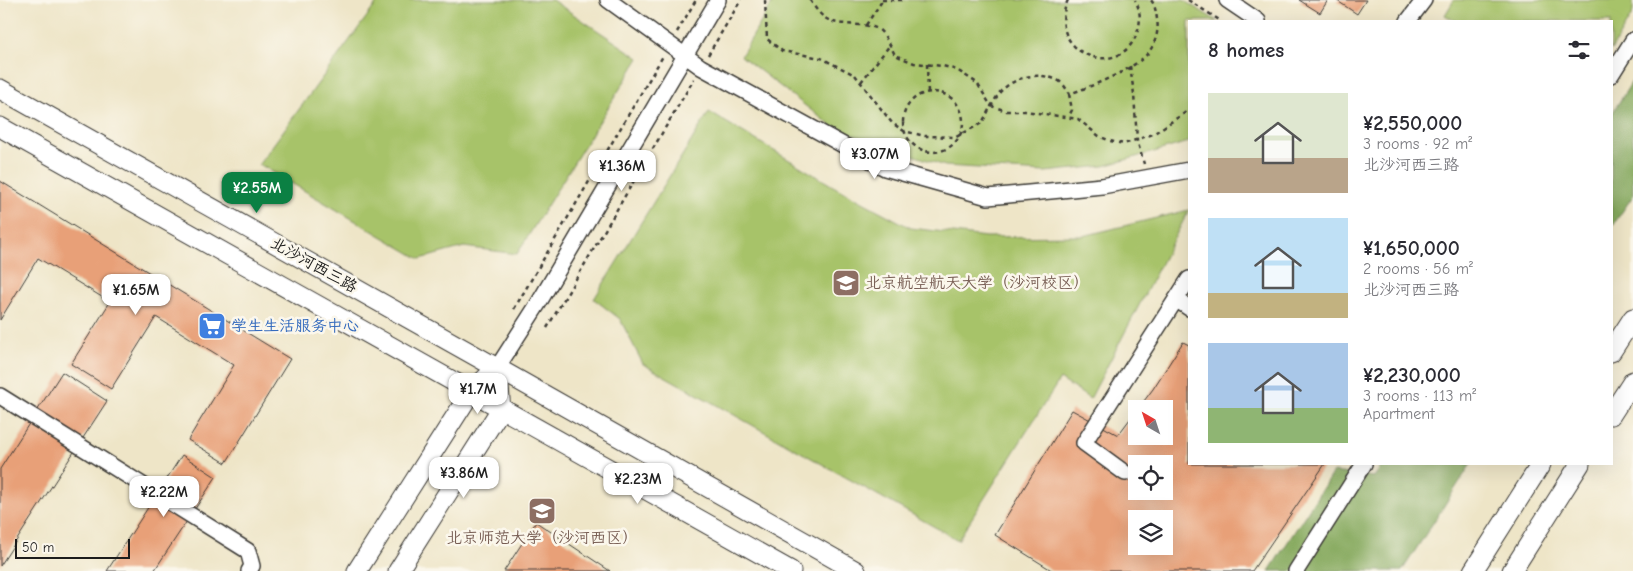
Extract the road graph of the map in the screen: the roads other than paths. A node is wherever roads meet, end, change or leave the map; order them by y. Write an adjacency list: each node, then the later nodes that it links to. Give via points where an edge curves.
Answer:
1 (608, 0): 8 (street)
2 (718, 0): 8 (street)
3 (1227, 0): 5 (street)
4 (1424, 0): 6 (street)
5 (1257, 20)
6 (1409, 20)
7 (1633, 40): 9 (street)
8 (686, 55): 12 (street, via 701,67 885,168 988,197 1102,186); 17 (street)
9 (1613, 72)
10 (0, 90): 17 (street, 北沙河西三路)
11 (0, 127): 19 (street, 北沙河西三路)
12 (1188, 170)
13 (1188, 283): 14 (street)
14 (1182, 304): 26 (street, via 1084,443)
15 (1633, 318): 16 (street)
16 (1613, 349)
17 (497, 368): 19 (street); 21 (street); 31 (street, 北沙河西三路)
18 (1633, 381): 22 (street)
19 (471, 392): 21 (street, 北沙河西三路); 28 (street)
20 (0, 396): 27 (street, via 248,551 252,566)
21 (501, 409): 29 (street); 30 (street, 北沙河西三路)
22 (1613, 412)
23 (1363, 465): 32 (street)
24 (1540, 465): 33 (street)
25 (1579, 465): 34 (street)
26 (1126, 473)
27 (249, 571)
28 (357, 571)
29 (398, 571)
30 (791, 571)
31 (856, 571)
32 (1296, 571)
33 (1473, 571)
34 (1512, 571)

